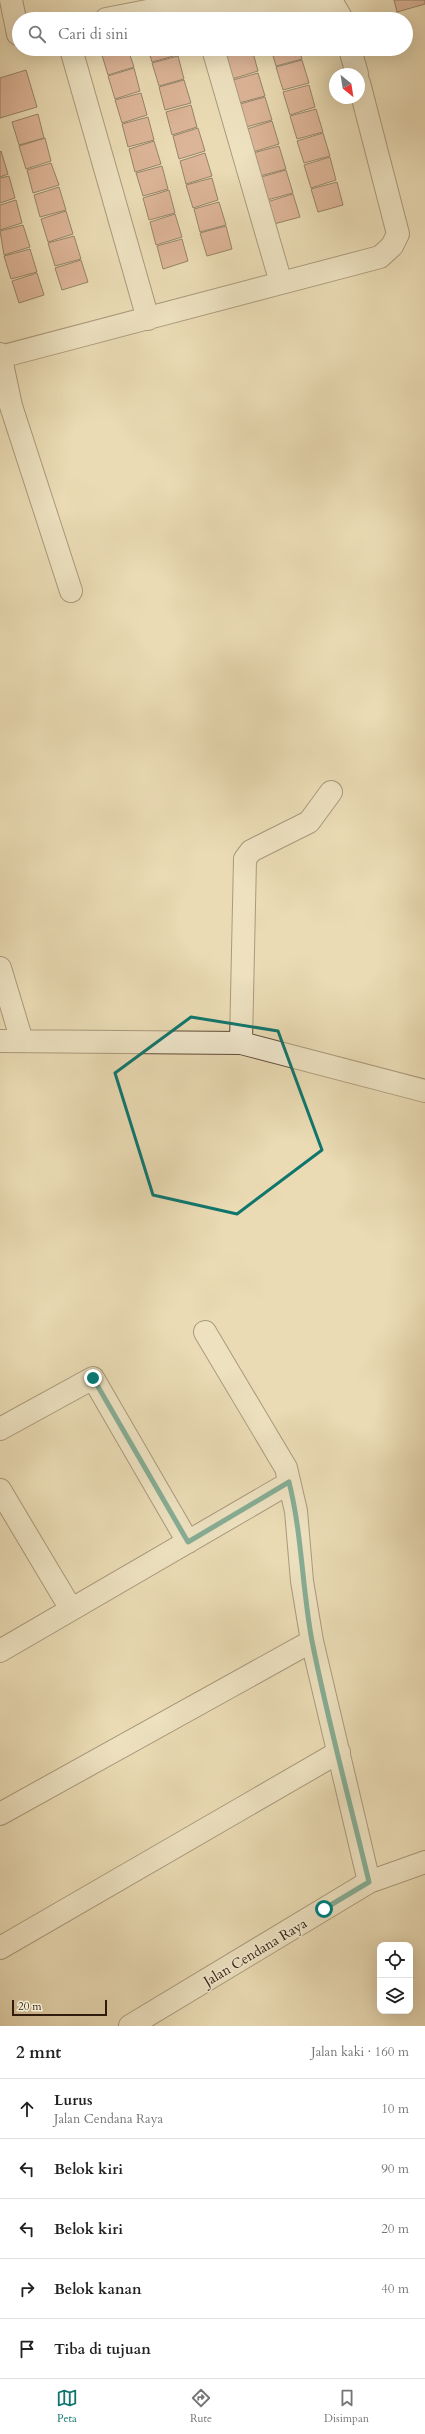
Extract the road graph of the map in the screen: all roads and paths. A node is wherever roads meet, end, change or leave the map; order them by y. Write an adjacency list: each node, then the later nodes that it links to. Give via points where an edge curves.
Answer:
1 (11, 0): 3 (street)
2 (202, 10): 4 (street); 5 (street, via 332,2)
3 (14, 12)
4 (181, 12)
5 (338, 12)
6 (12, 35): 7 (street)
7 (0, 38)
8 (73, 56): 14 (street)
9 (215, 56): 13 (street)
10 (352, 56): 11 (street)
11 (355, 68)
12 (364, 104): 13 (street, via 398,234 392,246 380,257)
13 (281, 283): 14 (street)
14 (148, 319): 15 (street)
15 (0, 356): 16 (street, via 11,406)
16 (71, 591)
17 (331, 792): 21 (street, via 309,822 251,851 245,858)
18 (0, 968): 20 (street)
19 (0, 1041): 20 (street)
20 (22, 1041): 21 (street)
21 (241, 1043): 22 (street)
22 (425, 1091)
23 (205, 1332): 25 (street, via 286,1468)
24 (0, 1429): 27 (street, via 93,1378)
25 (289, 1482): 27 (street); 29 (street, via 296,1511 302,1581)
26 (0, 1490): 28 (street)
27 (188, 1542): 28 (street)
28 (71, 1609): 30 (street)
29 (312, 1641): 31 (street); 32 (street)
30 (0, 1651)
31 (338, 1752): 34 (street); 35 (street)
32 (0, 1814)
33 (425, 1862): 34 (street, Jalan Cendana Raya)
34 (369, 1882): 36 (street, Jalan Cendana Raya)
35 (0, 1948)
36 (130, 2026)

